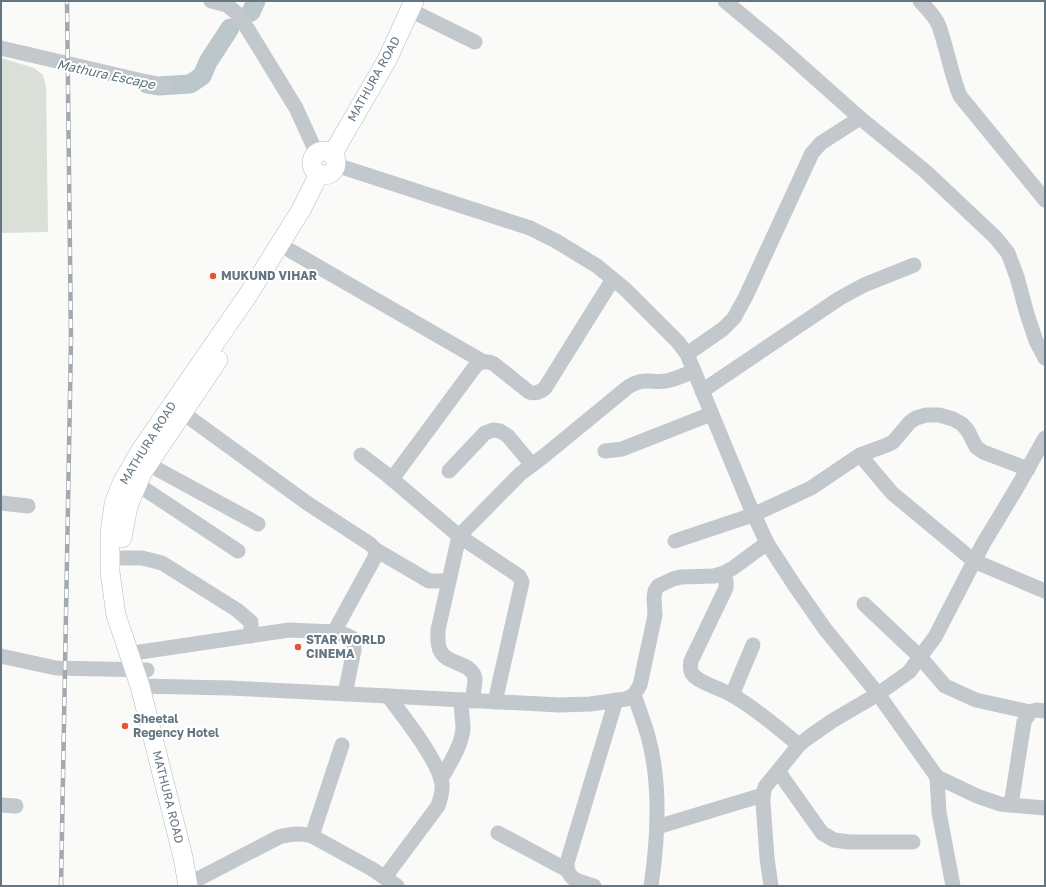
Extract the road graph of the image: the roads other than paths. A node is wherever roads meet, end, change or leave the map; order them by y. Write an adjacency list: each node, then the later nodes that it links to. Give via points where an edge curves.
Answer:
1 (211, 1): 10 (street, via 227,5 238,15)
2 (238, 1): 10 (street, via 265,37 312,122)
3 (920, 1): 11 (street, via 931,12 939,26 960,96)
4 (733, 3): 9 (street)
5 (412, 6): 6 (street); 10 (main road, MATHURA ROAD, via 386,60)
6 (474, 42)
7 (1, 48): 8 (street)
8 (164, 86)
9 (860, 118): 16 (street, via 821,143 812,153 734,318 723,329); 17 (street, via 926,171 995,237 1008,253 1034,334)
10 (326, 162): 12 (main road, MATHURA ROAD, via 314,212); 14 (street, via 530,228 597,266); 15 (main road, MATHURA ROAD)
11 (1045, 200)
12 (291, 251): 15 (main road, MATHURA ROAD); 18 (street)
13 (914, 265): 20 (street, via 864,285 840,298)
14 (613, 279): 16 (street, via 678,342); 18 (street, via 541,392 529,392 494,364)
15 (244, 311): 21 (main road, MATHURA ROAD); 54 (main road, MATHURA ROAD, via 141,450 122,483 114,504 110,533 110,572 116,615)
16 (687, 354): 19 (street)
17 (1045, 358)
18 (482, 361): 31 (street, via 477,364)
19 (694, 371): 20 (street); 28 (street, via 675,380 636,382)
20 (702, 391): 22 (street)
21 (183, 413): 27 (main road, MATHURA ROAD); 40 (street)
22 (711, 414): 24 (street, via 622,449); 35 (street)
23 (1045, 438): 29 (street)
24 (604, 451)
25 (361, 455): 31 (street)
26 (860, 455): 29 (street, via 893,442 916,418 939,415 962,424 976,447 983,452); 35 (street, via 811,488); 43 (street, via 892,493)
27 (148, 464): 32 (main road, MATHURA ROAD); 36 (street)
28 (532, 465): 30 (street, via 508,436 493,430 485,433); 37 (street)
29 (1028, 469): 43 (street)
30 (449, 471)
31 (392, 479): 37 (street)
32 (137, 484): 41 (street); 42 (main road, MATHURA ROAD, via 128,506 121,542)
33 (1, 503): 34 (street)
34 (28, 506)
35 (753, 515): 38 (street); 39 (street)
36 (258, 524)
37 (459, 536): 45 (street); 62 (street, via 519,576 522,582)
38 (675, 542)
39 (767, 543): 44 (street); 56 (street, via 825,629)
40 (376, 550): 45 (street, via 428,581); 48 (street, via 375,557)
41 (238, 552)
42 (122, 558): 49 (street, via 142,558 162,563 251,622); 51 (main road, MATHURA ROAD, via 127,608)
43 (974, 561): 46 (street); 53 (street, via 935,637)
44 (724, 574): 57 (street, via 681,577 658,586 655,591 648,651 640,685); 58 (street, via 725,592 690,667 692,674 698,679)
45 (449, 581): 61 (street, via 438,630 438,644 441,653 467,667 475,678)
46 (1045, 590)
47 (864, 604): 53 (street)
48 (334, 632): 49 (street, via 289,630); 55 (street, via 352,638 354,643)
49 (251, 636): 51 (street)
50 (753, 645): 58 (street)
51 (140, 652): 54 (main road, MATHURA ROAD)
52 (1, 656): 54 (street, via 56,668)
53 (920, 657): 56 (street, via 909,672); 64 (street, via 945,686 976,700)
54 (144, 679): 55 (street, via 229,688); 79 (main road, via 185,817)
55 (345, 694): 59 (street)
56 (878, 694): 66 (street, via 832,721); 68 (street)
57 (634, 695): 60 (street); 73 (street, via 648,737 652,759 657,798)
58 (732, 695): 66 (street)
59 (388, 696): 61 (street); 69 (street, via 422,744)
60 (616, 700): 62 (street, via 559,705); 77 (street)
61 (466, 701): 62 (street); 69 (street, via 461,739)
62 (495, 702)
63 (1045, 711): 64 (street)
64 (1030, 712): 71 (street, via 1024,722)
65 (342, 745): 75 (street)
66 (799, 745): 67 (street)
67 (778, 771): 70 (street, via 765,786); 76 (street, via 822,833 834,840)
68 (937, 777): 71 (street, via 977,796); 84 (street, via 939,812)
69 (441, 779): 78 (street, via 442,794 438,806)
70 (763, 795): 73 (street); 83 (street)
71 (1011, 805): 72 (street)
72 (1045, 808)
73 (657, 827): 82 (street)
74 (498, 833): 77 (street)
75 (312, 836): 78 (street); 79 (street, via 289,834 279,837)
76 (913, 842)
77 (566, 870): 81 (street, via 570,877)
78 (384, 877): 80 (street)
79 (195, 884)
80 (398, 886)
81 (594, 886)
82 (651, 886)
83 (771, 886)
84 (953, 886)

